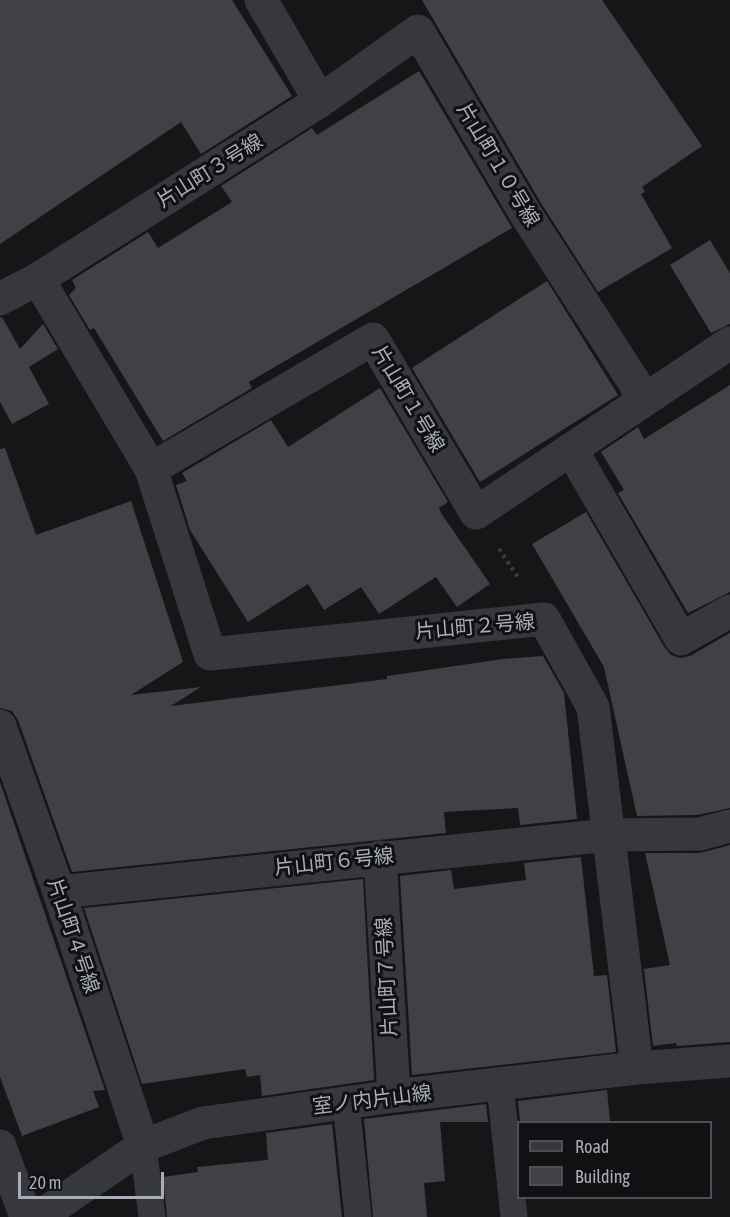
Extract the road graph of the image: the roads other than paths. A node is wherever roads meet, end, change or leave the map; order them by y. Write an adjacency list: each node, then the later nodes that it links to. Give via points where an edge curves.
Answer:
1 (261, 0): 2 (street)
2 (320, 101): 3 (street, 片山町３号線); 6 (street, 片山町１０号線, via 418,31 525,213)
3 (38, 279): 4 (street, 片山町３号線); 8 (street)
4 (0, 299)
5 (730, 343): 6 (street)
6 (645, 399): 7 (street)
7 (572, 449): 8 (street, 片山町１号線, via 476,513 373,339); 9 (street, via 681,639)
8 (151, 469): 12 (street, 片山町２号線, via 210,654 544,619 592,707)
9 (730, 611)
10 (0, 726): 14 (street, 片山町４号線)
11 (730, 826): 12 (street, 片山町６号線, via 700,834)
12 (609, 835): 13 (street, 片山町６号線); 16 (street, 片山町２号線)
13 (380, 857): 14 (street, 片山町６号線); 18 (street, 片山町７号線)
14 (59, 892): 21 (street, 片山町４号線)
15 (730, 1061): 16 (street, 室ノ内片山線)
16 (637, 1068): 17 (street, 室ノ内片山線)
17 (500, 1084): 18 (street, 室ノ内片山線); 26 (lane)
18 (394, 1096): 19 (street, 室ノ内片山線)
19 (346, 1103): 21 (street, 室ノ内片山線, via 203,1123); 25 (lane)
20 (0, 1146): 22 (street)
21 (143, 1146): 23 (street, 室ノ内片山線); 24 (lane)
22 (26, 1217)
23 (39, 1217)
24 (152, 1217)
25 (358, 1217)
26 (514, 1217)

